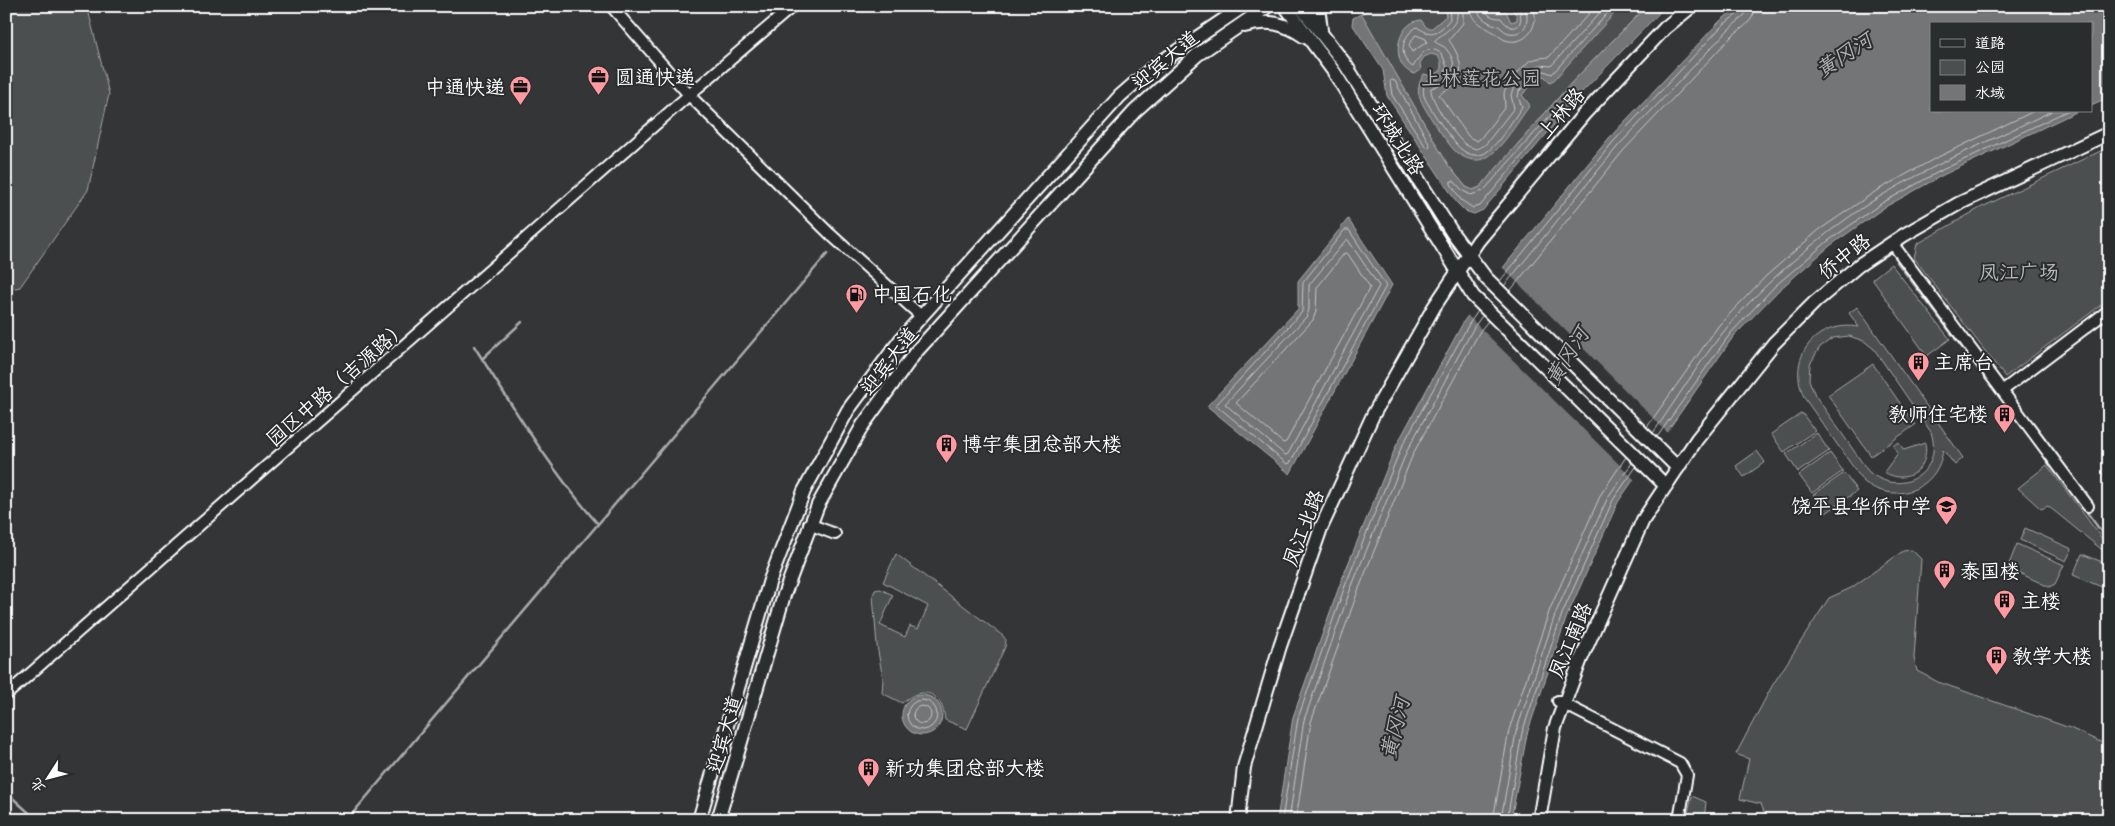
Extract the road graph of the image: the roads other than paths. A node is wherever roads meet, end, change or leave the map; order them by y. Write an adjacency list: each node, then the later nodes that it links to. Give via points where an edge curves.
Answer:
1 (611, 6): 11 (street)
2 (793, 6): 11 (street, 园区中路（吉源路）)
3 (1244, 6): 16 (main road, 迎宾大道, via 1152,68 1120,96)
4 (1268, 6): 9 (main road, 迎宾大道)
5 (1285, 6): 10 (main road, 环城北路)
6 (1300, 6): 10 (main road, 环城北路)
7 (1318, 6): 10 (main road)
8 (1692, 6): 14 (main road, 上林路, via 1666,28 1584,114)
9 (1230, 32): 10 (main road, via 1252,24 1275,22); 17 (main road, 迎宾大道, via 1197,55 1135,111)
10 (1319, 41): 14 (main road, 环城北路, via 1345,64); 15 (main road, 环城北路, via 1334,72)
11 (689, 95): 19 (street, via 830,234); 32 (street, 园区中路（吉源路）)
12 (2109, 133): 13 (main road, 侨中路, via 1958,204)
13 (1892, 243): 22 (street); 24 (main road, 侨中路, via 1859,265 1774,343 1697,439)
14 (1469, 255): 15 (main road, 上林路); 24 (main road, 环城北路, via 1486,278)
15 (1458, 271): 26 (main road, 环城北路, via 1473,296); 36 (main road, 凤江北路, via 1373,415 1321,528 1280,646 1244,767)
16 (949, 286): 17 (main road); 19 (main road, 迎宾大道)
17 (964, 300): 21 (main road, 迎宾大道)
18 (2109, 310): 22 (street)
19 (921, 316): 20 (main road, 迎宾大道)
20 (874, 375): 21 (main road); 23 (main road, 迎宾大道, via 848,410)
21 (890, 387): 25 (main road, 迎宾大道, via 863,424)
22 (2002, 391): 27 (street)
23 (818, 464): 25 (main road); 30 (main road, 迎宾大道, via 804,491)
24 (1678, 468): 26 (main road, 侨中路)
25 (835, 474): 31 (main road, 迎宾大道, via 818,506)
26 (1666, 486): 37 (main road, 凤江南路, via 1643,520 1581,659 1555,728)
27 (2088, 506)
28 (809, 524): 29 (street)
29 (835, 534)
30 (770, 580): 31 (main road); 34 (main road, 迎宾大道)
31 (788, 586): 35 (main road, 迎宾大道)
32 (6, 695)
33 (1558, 701): 38 (street, via 1680,763 1687,775)
34 (699, 820)
35 (718, 820)
36 (1238, 820)
37 (1539, 820)
38 (1679, 820)

